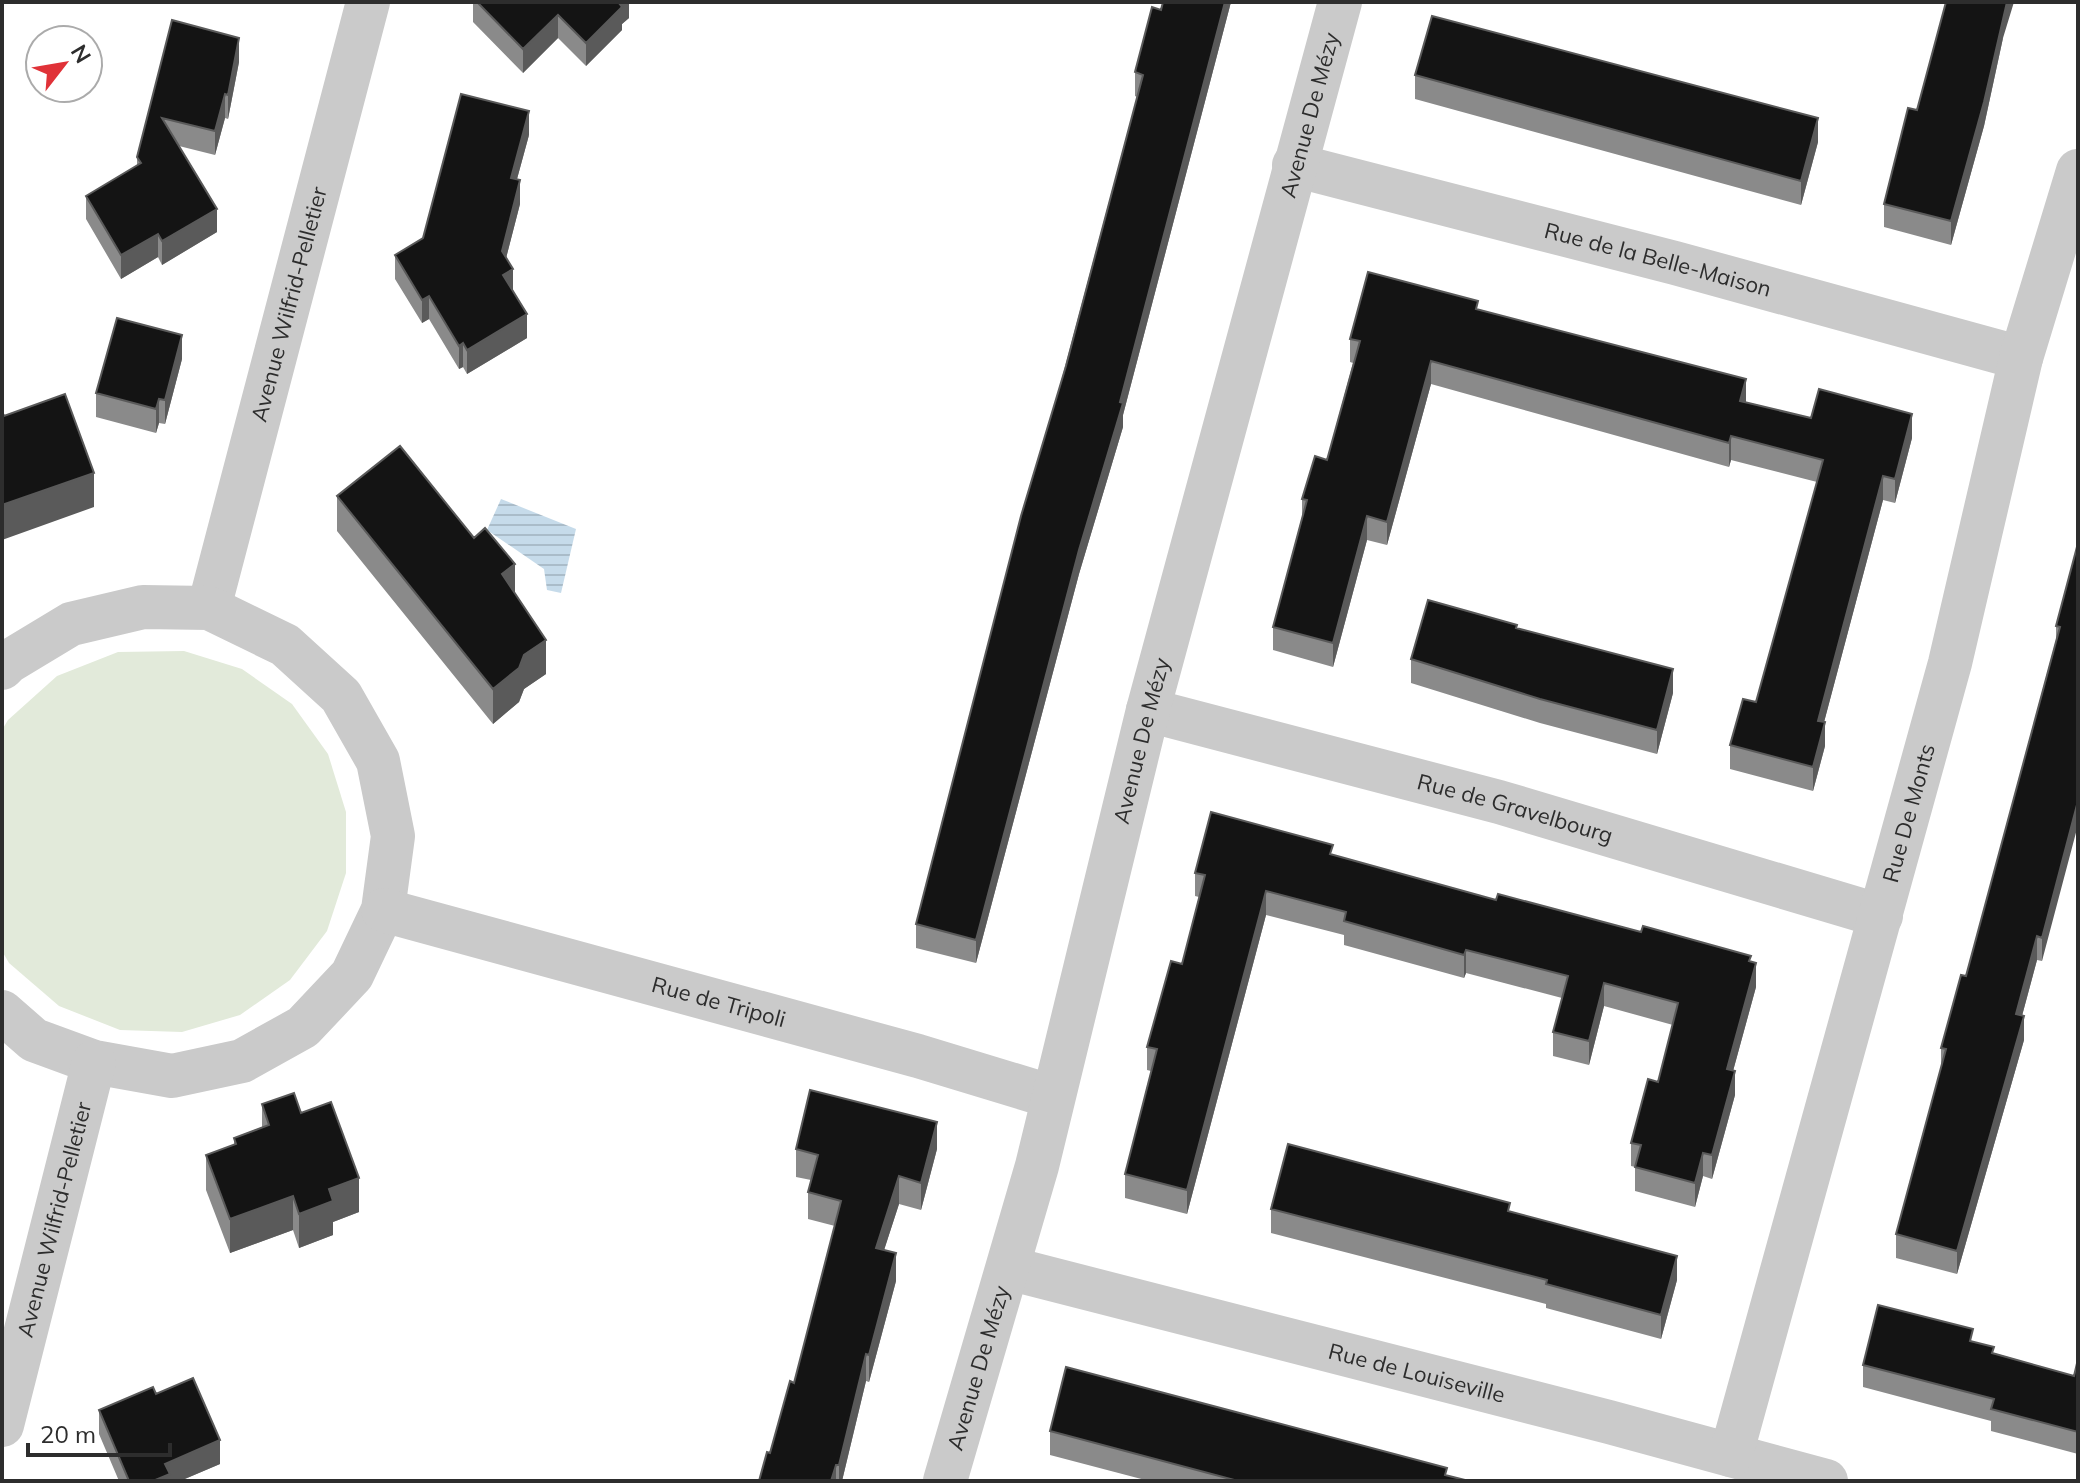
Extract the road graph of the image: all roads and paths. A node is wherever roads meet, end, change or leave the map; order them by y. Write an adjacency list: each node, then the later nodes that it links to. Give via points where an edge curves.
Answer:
1 (368, 2): 6 (street, Avenue Wilfrid-Pelletier)
2 (1340, 2): 3 (street, Avenue De Mézy)
3 (1294, 165): 5 (street, Rue de la Belle-Maison); 8 (street, Avenue De Mézy)
4 (2078, 171): 5 (street, Rue De Monts)
5 (2021, 358): 10 (street, Rue De Monts, via 1950,663)
6 (209, 608): 7 (street, via 143,607 71,624); 9 (street, via 285,645 341,696 378,761 393,836)
7 (2, 668)
8 (1148, 710): 10 (street, Rue de Gravelbourg, via 1499,802); 13 (street, Avenue De Mézy)
9 (383, 910): 12 (street, via 352,975 303,1027 242,1061 172,1076); 13 (street, Rue de Tripoli)
10 (1881, 916): 16 (street, Rue De Monts)
11 (2, 1012): 12 (street, via 34,1040)
12 (94, 1062): 15 (street, Avenue Wilfrid-Pelletier)
13 (1053, 1097): 14 (street, Avenue De Mézy)
14 (1008, 1268): 16 (street, Rue de Louiseville); 17 (street, Avenue De Mézy)
15 (2, 1425)
16 (1731, 1455): 18 (street, Rue de Louiseville)
17 (945, 1481)
18 (1826, 1481)

